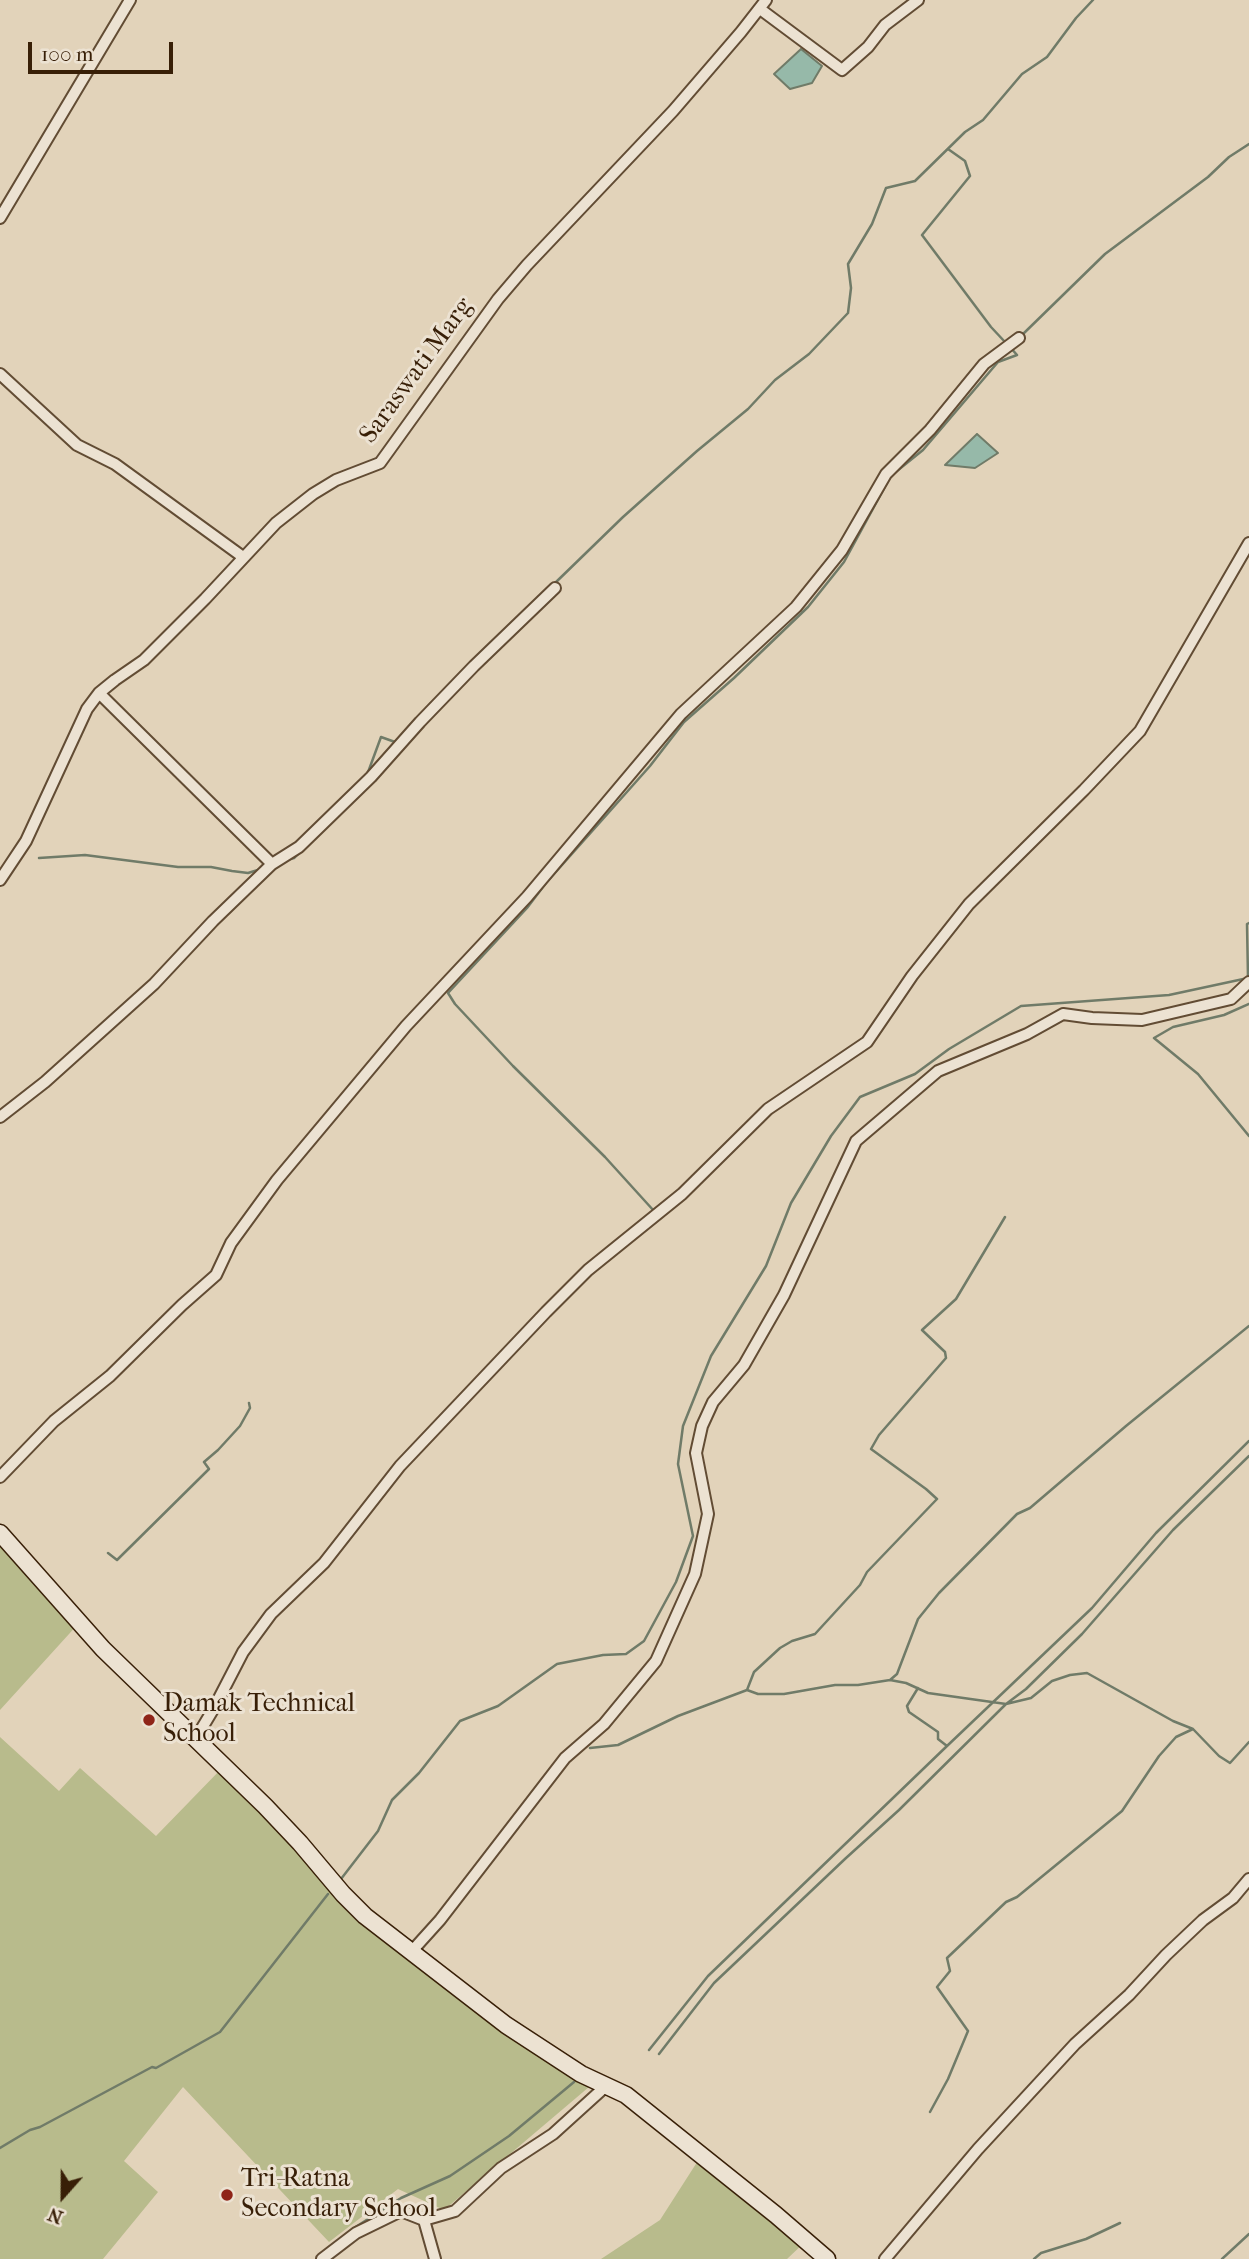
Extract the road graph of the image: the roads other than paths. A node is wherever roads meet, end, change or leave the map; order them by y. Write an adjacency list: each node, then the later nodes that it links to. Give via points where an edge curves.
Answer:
1 (130, 0): 4 (street)
2 (918, 0): 3 (street, via 886,25 842,71)
3 (763, 5): 8 (street, Saraswati Marg, via 673,111 505,291 380,463 313,494)
4 (1, 215)
5 (1019, 338): 15 (street, via 984,364 930,430 886,474 842,550 796,607 681,714 527,897 407,1026 277,1180 231,1243 216,1275)
6 (0, 374): 8 (street, via 77,445 115,464)
7 (1249, 543): 17 (street, via 1140,731 969,904 867,1042 768,1109 682,1194 588,1270 545,1312 400,1466 324,1563 271,1614 243,1652)
8 (243, 557): 10 (street, Saraswati Marg, via 144,660)
9 (555, 588): 11 (street, via 326,821 299,847)
10 (99, 693): 11 (street); 12 (street, Saraswati Marg, via 87,709 26,841)
11 (272, 864): 14 (street, via 154,984)
12 (0, 880)
13 (1249, 982): 19 (street, via 1231,999 1142,1020 1063,1014 938,1071 856,1141 784,1295 702,1426 696,1453 708,1514 695,1574 656,1661 604,1724 565,1758)
14 (0, 1117)
15 (0, 1477)
16 (0, 1533): 17 (street, via 103,1649)
17 (197, 1738): 19 (street, via 300,1843 342,1894)
18 (1249, 1879): 25 (street, via 1076,2044 978,2149)
19 (412, 1951): 20 (street, via 506,2025)
20 (606, 2086): 21 (street, via 553,2134 500,2168 455,2211); 24 (street, via 651,2114)
21 (424, 2220): 22 (street, via 401,2211 356,2233); 23 (street)
22 (322, 2259)
23 (435, 2259)
24 (827, 2259)
25 (885, 2259)

